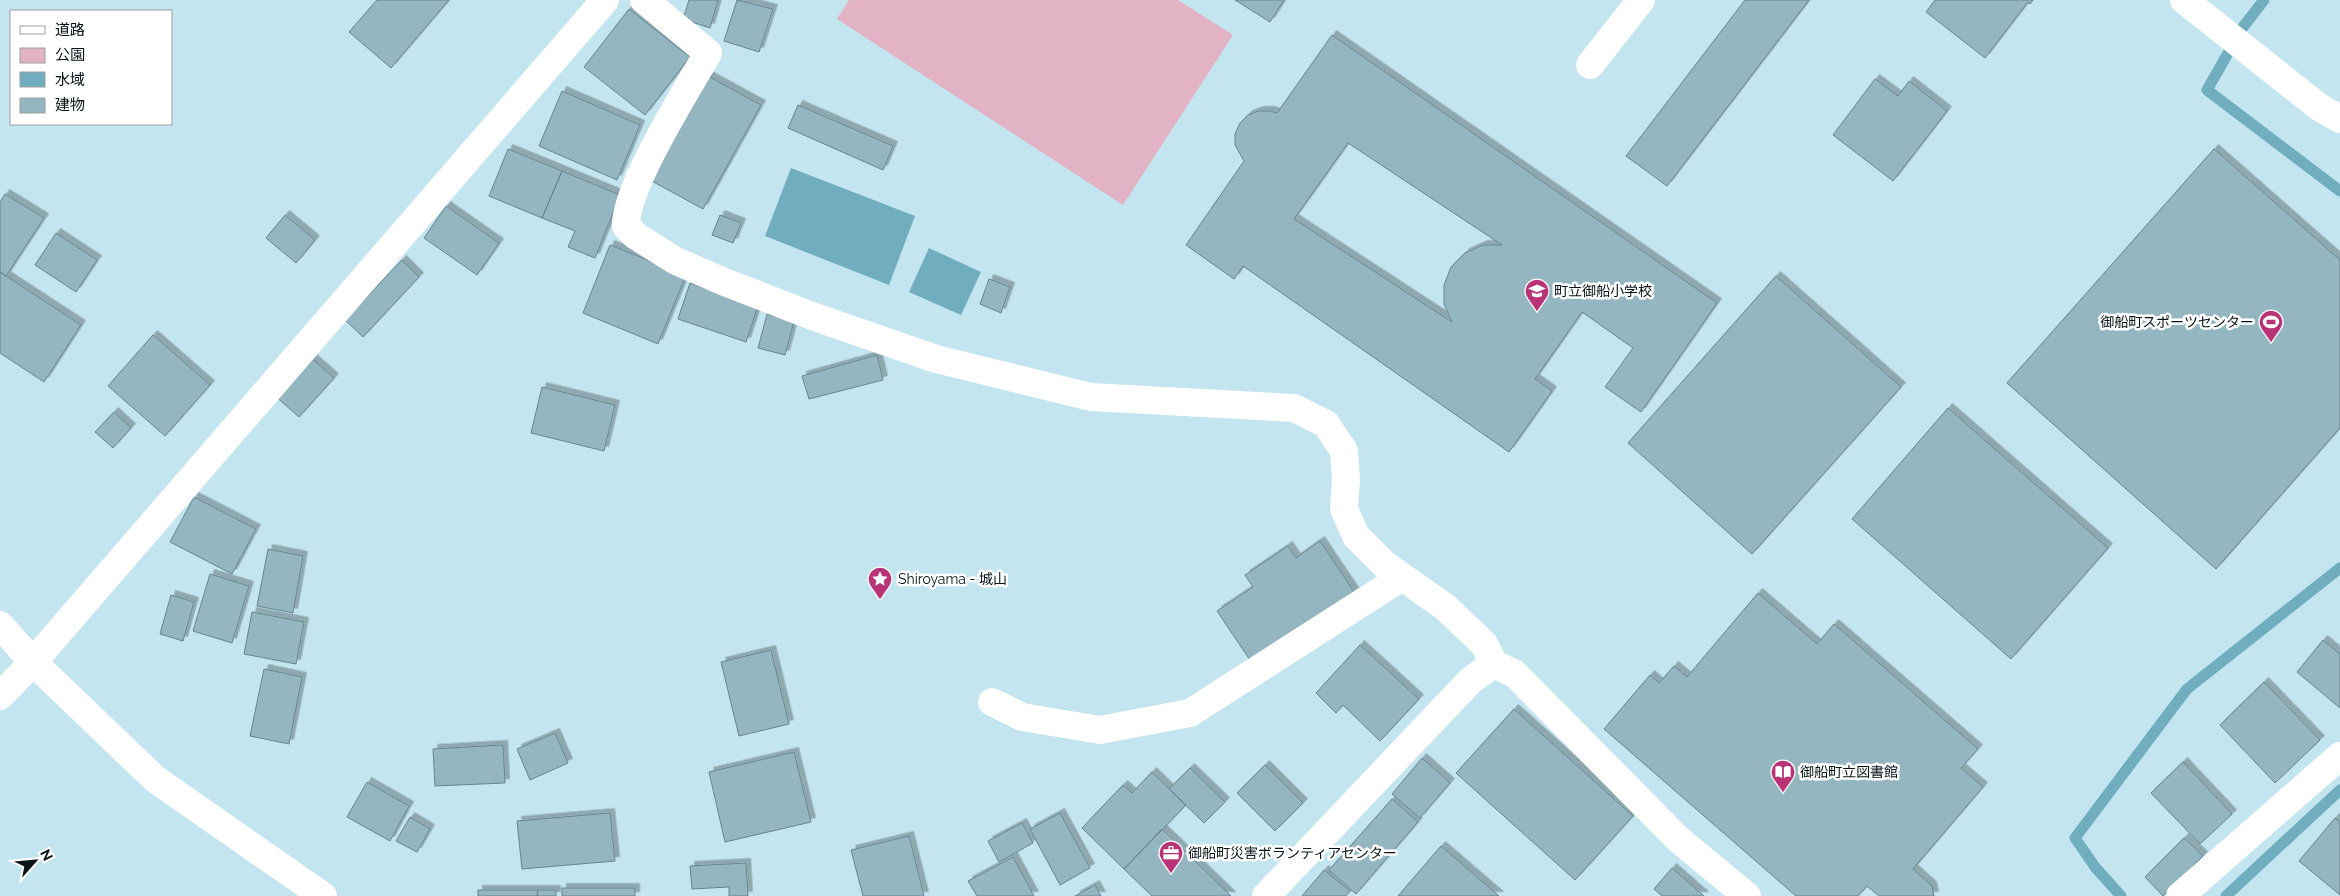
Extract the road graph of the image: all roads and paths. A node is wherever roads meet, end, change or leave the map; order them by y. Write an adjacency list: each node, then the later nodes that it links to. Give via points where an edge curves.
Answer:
1 (605, 0): 9 (street)
2 (644, 0): 7 (street, via 708,53 640,178 626,215 626,226 636,236 676,261 722,281 936,359 1091,397 1294,408 1326,424 1344,451 1344,509 1353,530 1384,564)
3 (1640, 0): 5 (street)
4 (2184, 0): 6 (street, via 2319,107)
5 (1590, 65)
6 (2340, 119)
7 (1402, 576): 10 (street, via 1446,608 1478,638); 12 (street, via 1190,713 1100,730 1022,717)
8 (0, 625): 9 (street)
9 (33, 662): 11 (street); 14 (street, via 155,779)
10 (1494, 664): 15 (street, via 1471,680); 16 (street, via 1515,674 1678,838)
11 (0, 696)
12 (992, 702)
13 (2340, 756): 17 (street)
14 (323, 896)
15 (1266, 896)
16 (1747, 896)
17 (2180, 896)

